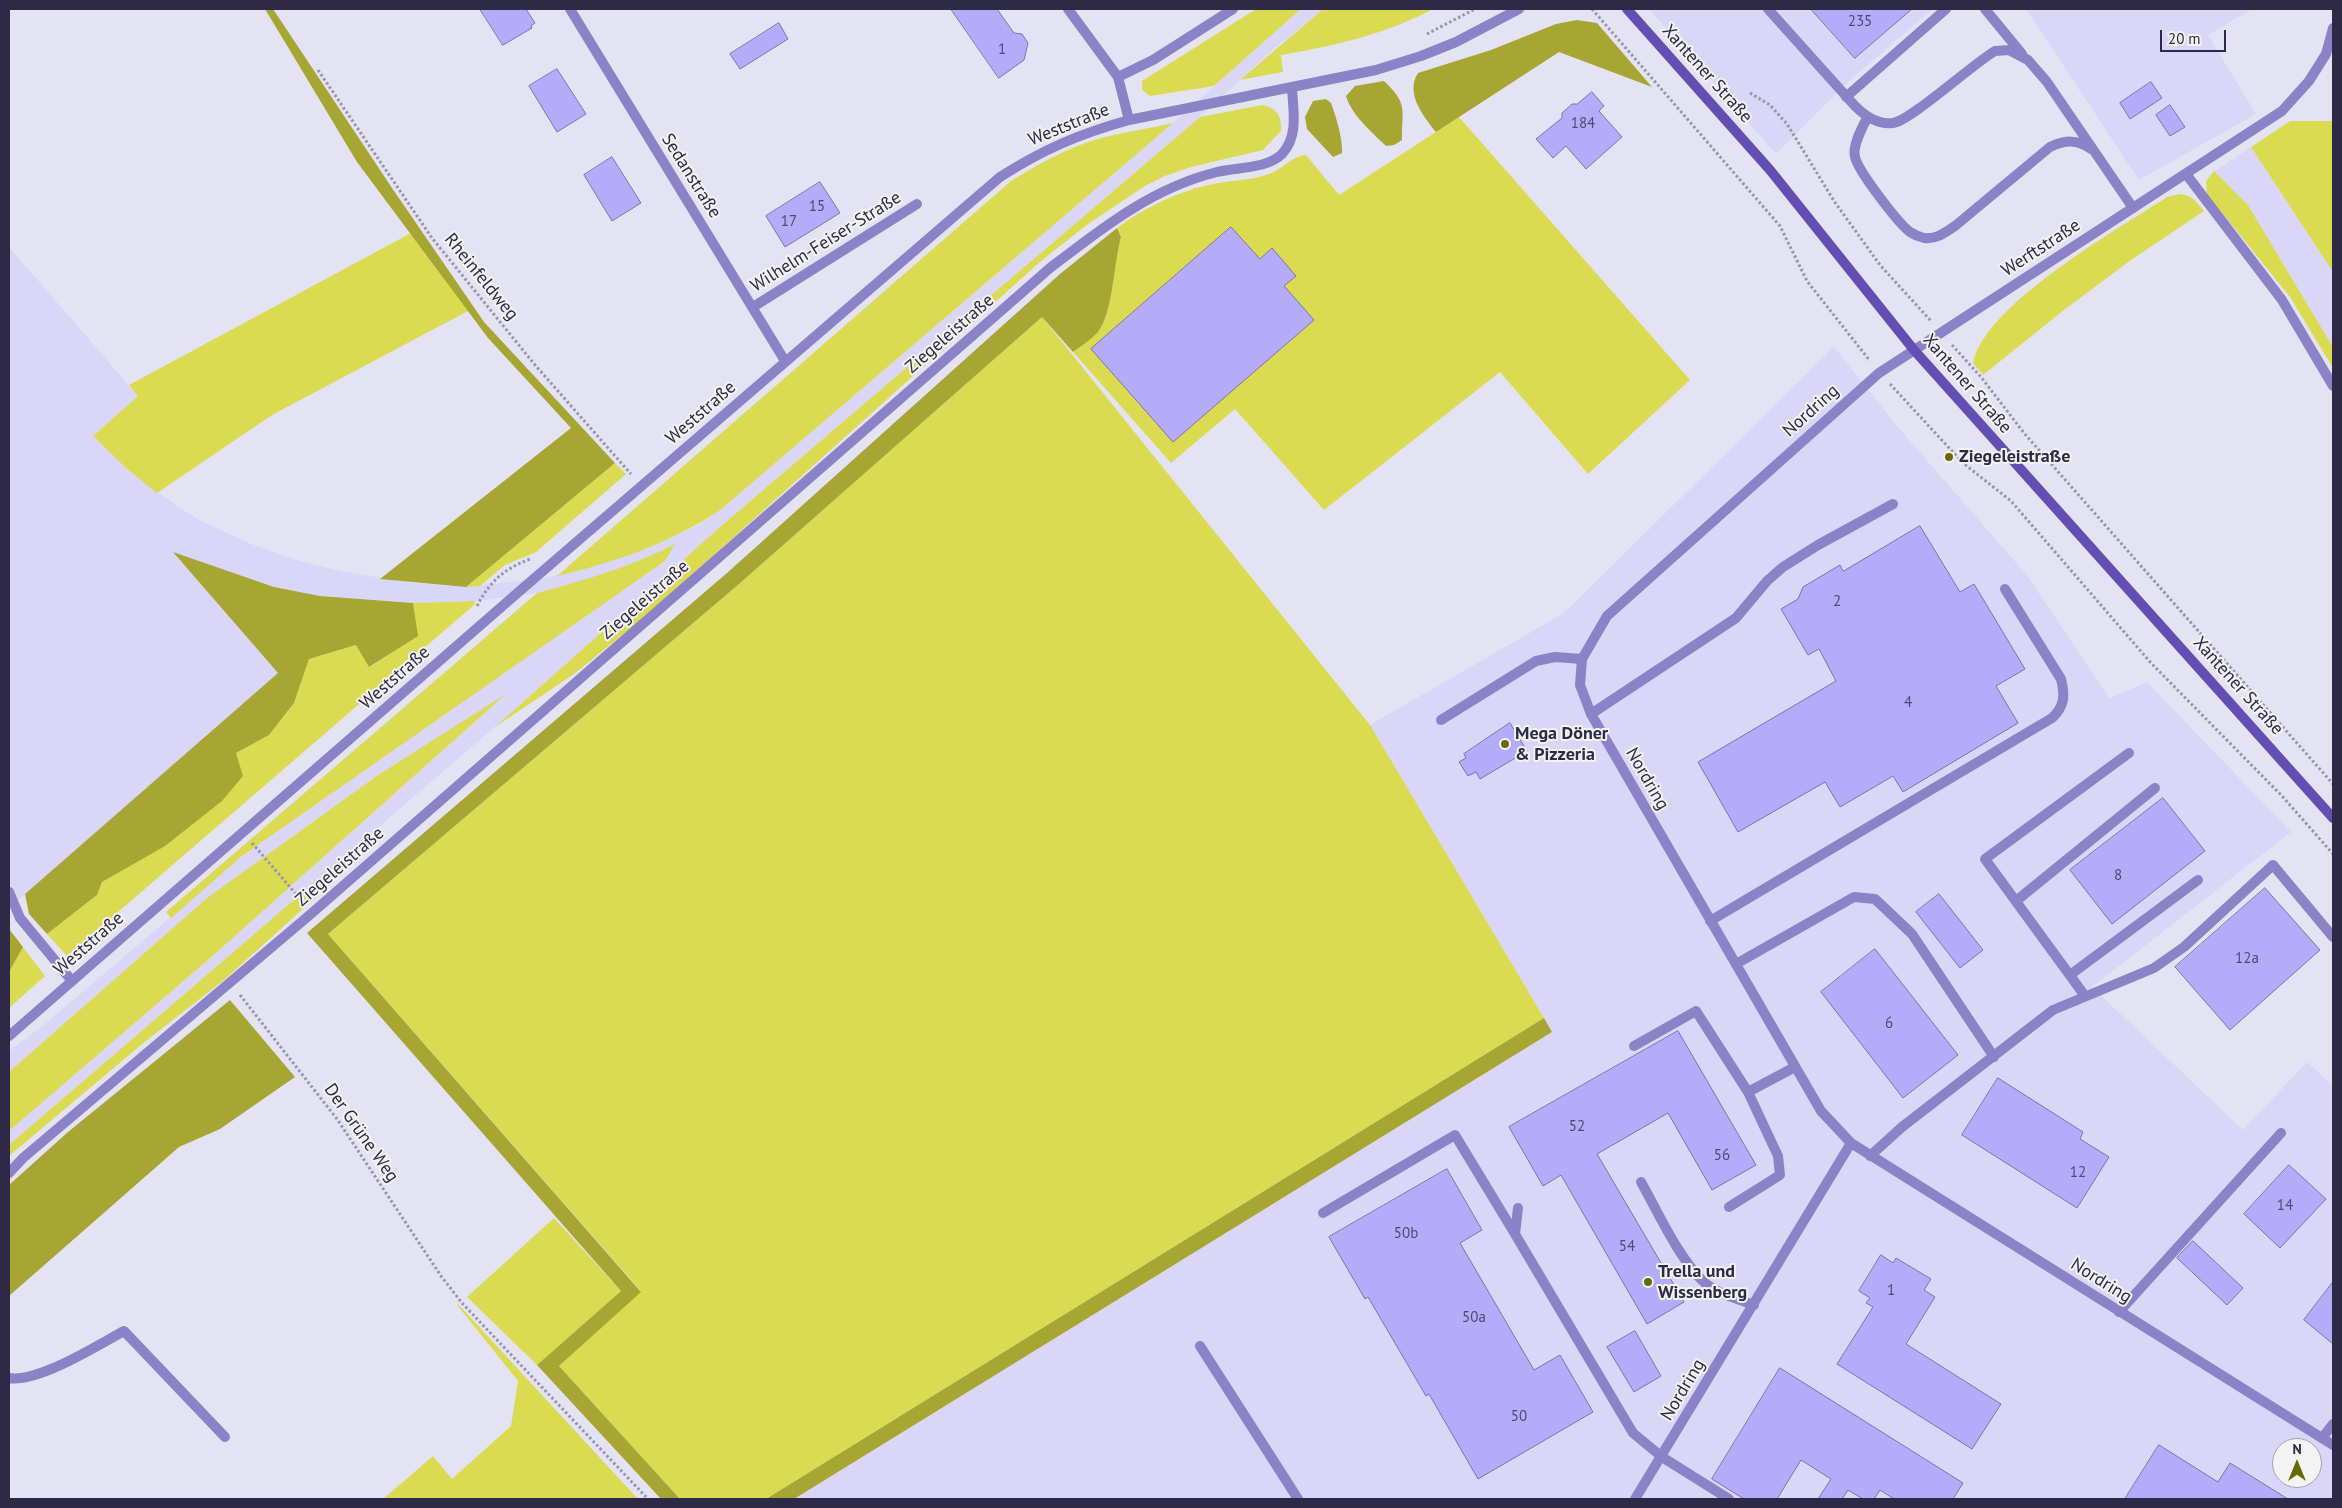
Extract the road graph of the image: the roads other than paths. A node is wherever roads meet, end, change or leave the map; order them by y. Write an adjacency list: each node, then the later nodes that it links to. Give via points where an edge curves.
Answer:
1 (570, 9): 20 (street, Sedanstraße)
2 (1068, 9): 11 (street)
3 (1233, 9): 11 (street, via 1153,60)
4 (1519, 9): 12 (street, Weststraße, via 1422,56 1376,70)
5 (1627, 9): 21 (main road, Xantener Straße, via 1770,170)
6 (1768, 9): 13 (street)
7 (1946, 9): 13 (street)
8 (1985, 9): 10 (street)
9 (2333, 28): 17 (street, Werftstraße, via 2326,54 2309,81 2282,110)
10 (2028, 60): 14 (street, via 2009,50 1995,51 1895,123); 16 (street, via 2047,82)
11 (1118, 77): 15 (street)
12 (1292, 88): 15 (street, Weststraße); 49 (street, Ziegeleistraße, via 1293,133 1281,155 1270,162 1216,172 1139,203 1050,268 312,913)
13 (1846, 97): 14 (street)
14 (1867, 118): 16 (street, via 1854,156 1861,171 1899,222 1910,232 1925,238 1942,235 1955,226 2050,148 2071,141 2079,142)
15 (1129, 120): 22 (street, Weststraße, via 1057,144 1000,177)
16 (2094, 152): 19 (street)
17 (2186, 174): 19 (street, Werftstraße); 23 (street, via 2282,300)
18 (918, 204): 20 (street, Wilhelm-Feiser-Straße)
19 (2132, 208): 21 (street, Werftstraße)
20 (752, 307): 22 (street, Sedanstraße)
21 (1914, 350): 26 (street, Nordring, via 1879,372 1607,616); 31 (main road, Xantener Straße)
22 (786, 361): 39 (street, Weststraße)
23 (2333, 386)
24 (1893, 504): 27 (street, via 1783,567 1736,618)
25 (2005, 589): 35 (street, via 2061,679 2064,692 2061,710)
26 (1582, 659): 27 (street, Nordring, via 1580,685); 28 (street, via 1555,657 1536,661)
27 (1591, 714): 35 (street, Nordring)
28 (1441, 720)
29 (2129, 753): 34 (street, via 1985,859)
30 (2155, 788): 34 (street)
31 (2333, 818)
32 (2198, 880): 38 (street)
33 (9, 892): 39 (street, via 20,918)
34 (2016, 901): 38 (street)
35 (1710, 921): 37 (street, Nordring)
36 (2333, 937): 40 (street, via 2273,866 2177,952 2154,968)
37 (1736, 964): 43 (street, via 1854,896 1876,899 1912,934); 44 (street, Nordring)
38 (2070, 975): 40 (street)
39 (72, 981): 41 (street, Weststraße)
40 (2085, 996): 43 (street, via 2053,1010)
41 (9, 1036)
42 (1634, 1046): 45 (street, via 1696,1011)
43 (1994, 1057): 48 (street)
44 (1795, 1067): 45 (street); 47 (street, Nordring, via 1821,1111)
45 (1748, 1092): 51 (street, via 1778,1156 1780,1175)
46 (2281, 1133): 56 (street)
47 (1851, 1143): 48 (street, Nordring); 55 (street, Nordring)
48 (1870, 1156): 56 (street, Nordring)
49 (9, 1173)
50 (1640, 1182): 55 (street, via 1690,1266 1706,1284)
51 (1729, 1207)
52 (1518, 1208): 54 (street)
53 (1323, 1213): 54 (street, via 1455,1135)
54 (1515, 1234): 63 (street, via 1633,1434)
55 (1754, 1305): 63 (street, Nordring)
56 (2119, 1312): 61 (street, Nordring)
57 (1200, 1346): 64 (street)
58 (9, 1378): 60 (street, via 19,1380 65,1362 124,1331)
59 (2333, 1424): 61 (street)
60 (225, 1437)
61 (2322, 1438): 62 (street, Nordring)
62 (2333, 1445)
63 (1662, 1457): 65 (street, Nordring); 66 (street)
64 (1298, 1499)
65 (1635, 1499)
66 (1728, 1499)

